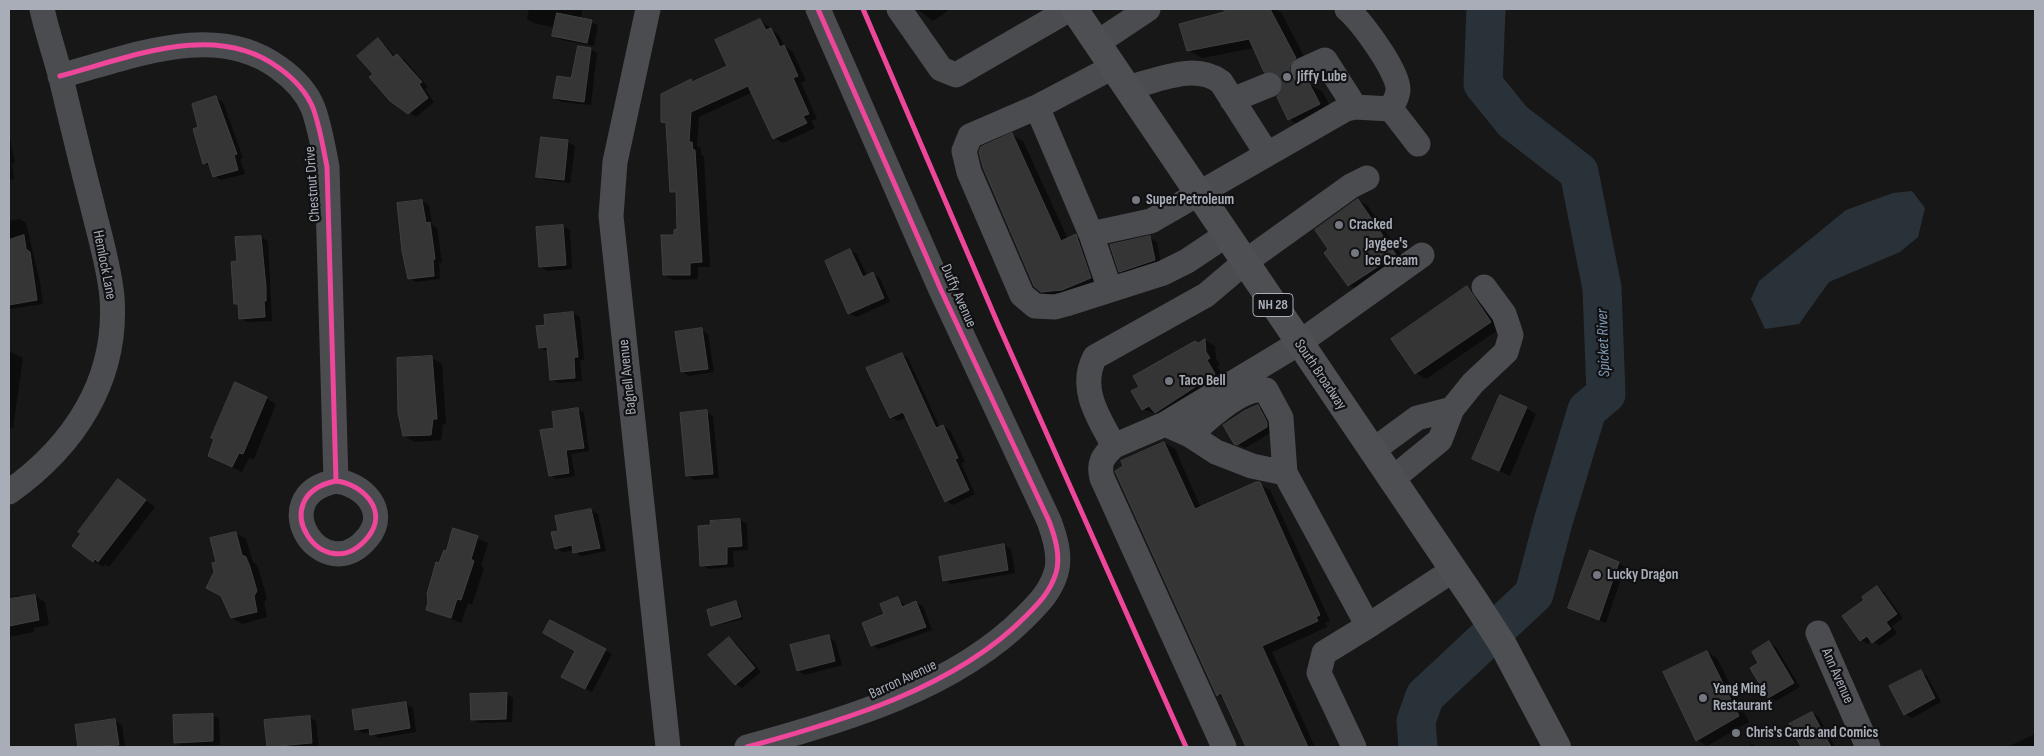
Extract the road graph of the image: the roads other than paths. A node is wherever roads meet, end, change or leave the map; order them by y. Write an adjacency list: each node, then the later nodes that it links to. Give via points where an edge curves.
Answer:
1 (42, 9): 11 (street, Hemlock Lane)
2 (648, 9): 42 (street, Bagnell Avenue, via 615,162 611,216)
3 (818, 9): 39 (street, Duffy Avenue, via 941,290 1049,521 1057,545 1056,572)
4 (899, 9): 5 (street, via 941,69 956,75)
5 (1070, 9)
6 (1074, 9): 9 (main road, South Broadway / NH 28)
7 (1148, 9): 9 (street)
8 (1347, 9): 17 (street, via 1372,37 1395,78 1398,91)
9 (1097, 43): 12 (main road, South Broadway / NH 28)
10 (1303, 70): 16 (street, via 1325,60)
11 (60, 76): 36 (street, Chestnut Drive, via 181,44 210,43 240,49 270,61 294,80 312,106 327,167); 37 (street, Hemlock Lane, via 106,260 112,295 111,326 98,384 79,422 53,456)
12 (1120, 77): 14 (street, via 1202,72 1221,82); 15 (street); 21 (main road, South Broadway / NH 28)
13 (1269, 85): 14 (street)
14 (1232, 100): 19 (street)
15 (1037, 107): 22 (street); 27 (street, via 970,136 965,142 964,161 1022,295 1028,302 1034,306 1055,307)
16 (1355, 107): 17 (street); 19 (street)
17 (1392, 109): 18 (street)
18 (1418, 144)
19 (1267, 154): 21 (street)
20 (1368, 178): 25 (street, via 1351,186)
21 (1199, 195): 22 (street, via 1151,221); 23 (main road, South Broadway / NH 28)
22 (1091, 234): 27 (street)
23 (1226, 235): 25 (main road, South Broadway / NH 28); 27 (street, via 1163,273)
24 (1422, 256): 28 (street)
25 (1245, 262): 28 (main road, South Broadway / NH 28); 32 (street, via 1206,295 1095,357 1090,367 1090,396)
26 (1484, 287): 29 (street, via 1504,314 1510,335 1506,352 1473,383)
27 (1110, 290)
28 (1299, 343): 30 (street); 33 (main road, South Broadway / NH 28)
29 (1452, 409): 33 (street, via 1417,418); 35 (street, via 1440,440)
30 (1165, 424): 31 (street); 32 (street)
31 (1190, 435): 34 (street, via 1216,452 1252,466); 34 (street, via 1216,411 1252,390 1266,390 1281,418)
32 (1114, 446): 44 (street, via 1101,460 1102,478)
33 (1372, 451): 35 (main road, South Broadway / NH 28)
34 (1285, 473): 40 (street)
35 (1391, 480): 38 (main road, South Broadway / NH 28)
36 (336, 481)
37 (9, 492)
38 (1452, 570): 40 (street); 46 (main road, South Broadway / NH 28, via 1503,645)
39 (1046, 595): 43 (street, Barron Avenue, via 1004,638 966,664 872,708)
40 (1368, 626): 45 (street, via 1324,653 1319,673)
41 (1818, 633): 47 (street, Ann Avenue)
42 (668, 747)
43 (747, 747)
44 (1224, 747)
45 (1354, 747)
46 (1557, 747)
47 (1868, 747)

